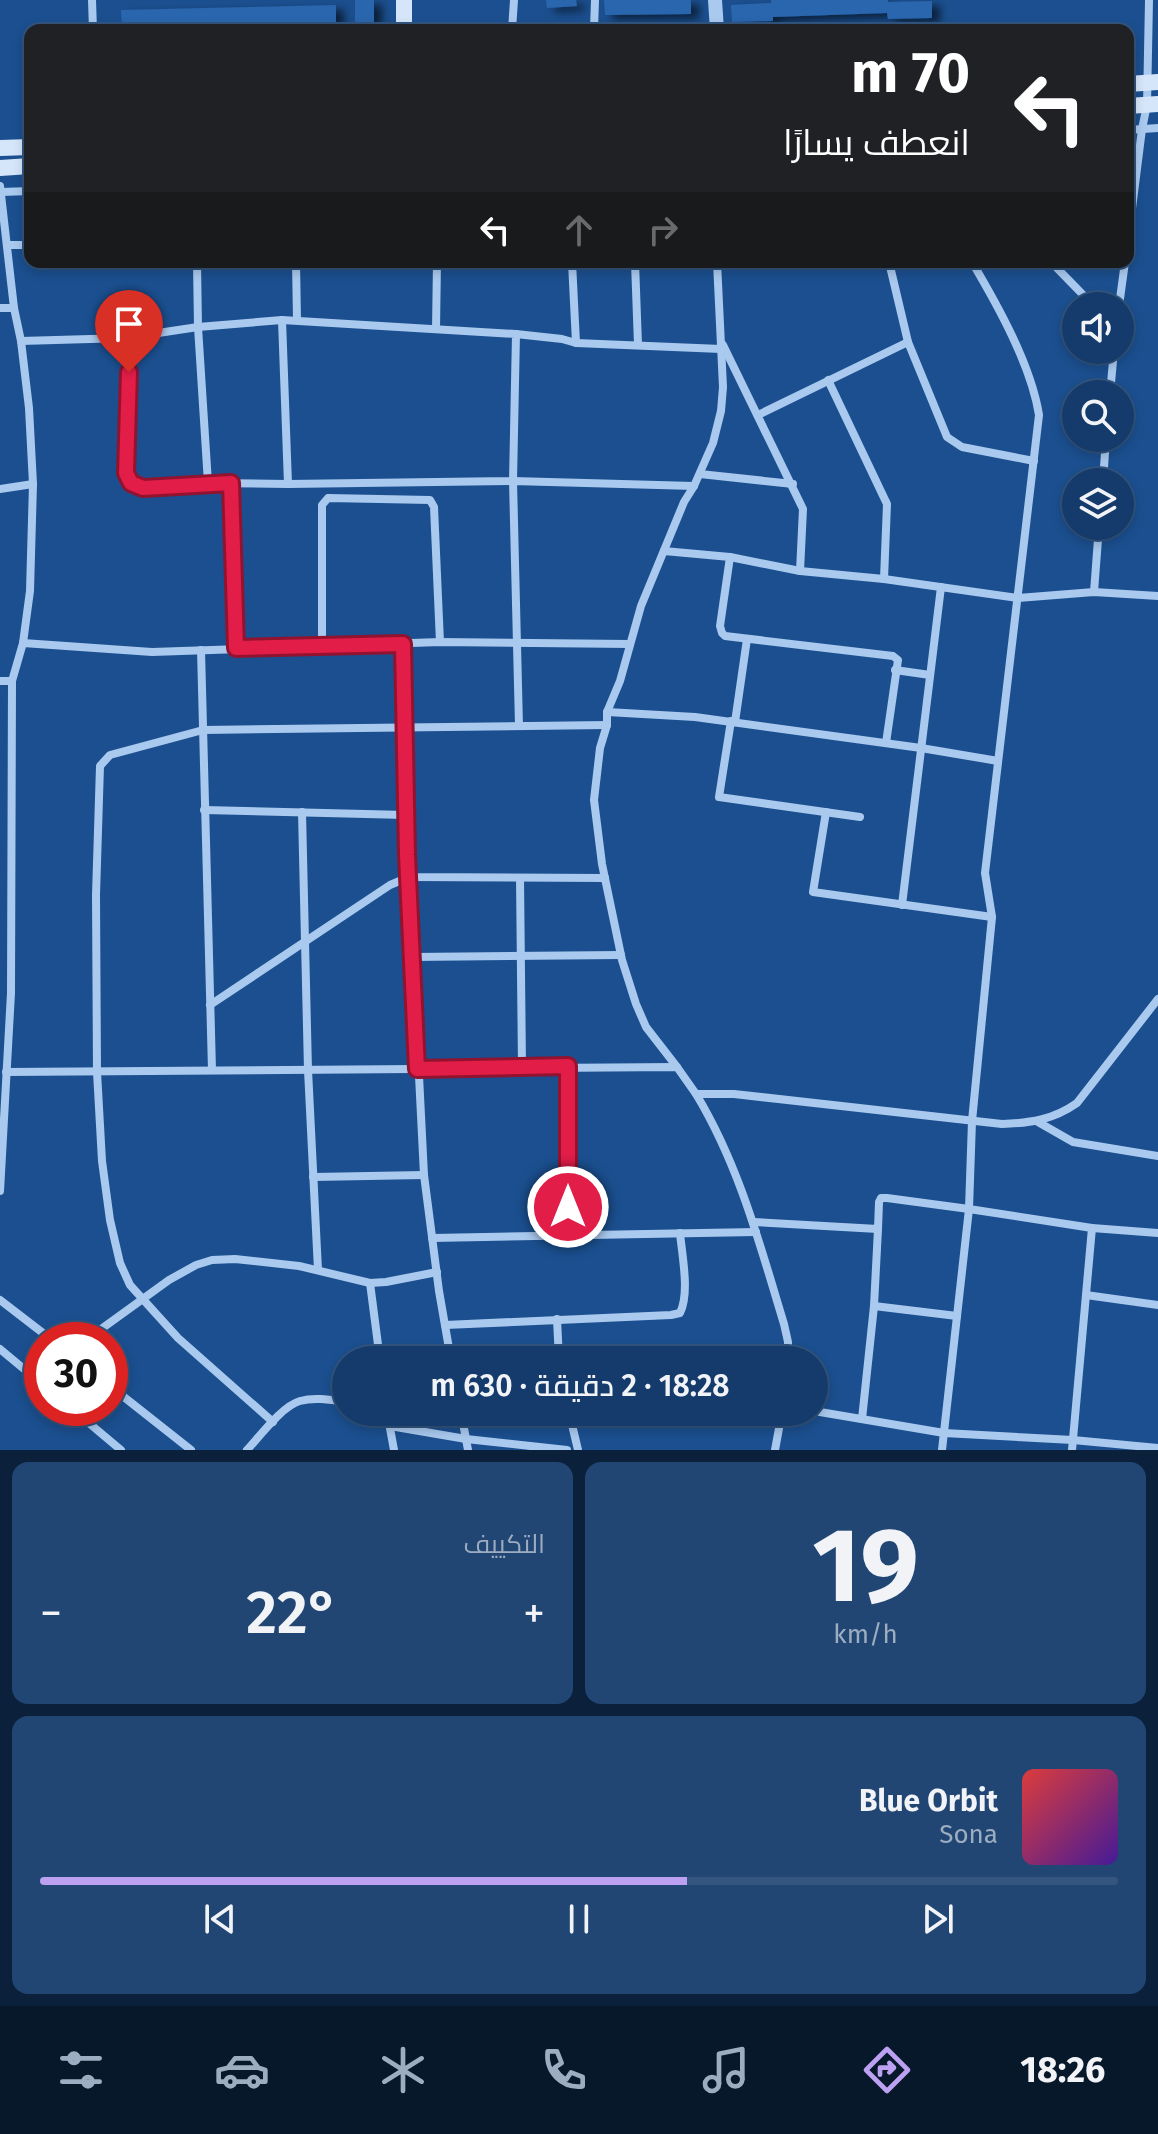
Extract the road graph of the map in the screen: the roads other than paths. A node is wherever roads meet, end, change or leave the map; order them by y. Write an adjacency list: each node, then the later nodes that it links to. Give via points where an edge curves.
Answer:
1 (92, 0): 7 (street)
2 (404, 0): 8 (main road)
3 (514, 0): 9 (street)
4 (595, 0): 10 (street)
5 (715, 0): 11 (street)
6 (1149, 0): 12 (street)
7 (93, 24)
8 (404, 24)
9 (512, 24)
10 (594, 24)
11 (717, 24)
12 (1153, 59): 13 (street)
13 (1153, 83): 14 (street)
14 (1153, 104): 16 (street)
15 (1158, 128): 16 (street)
16 (1142, 129): 17 (street); 24 (street)
17 (1134, 130)
18 (24, 147): 19 (main road)
19 (0, 148)
20 (24, 166): 21 (main road)
21 (0, 168)
22 (0, 189): 23 (street); 25 (street)
23 (24, 191)
24 (1134, 192)
25 (7, 245): 26 (street); 40 (street)
26 (24, 245)
27 (197, 268): 43 (street)
28 (296, 268): 42 (street)
29 (437, 268): 44 (street)
30 (572, 268): 49 (street)
31 (635, 268): 50 (street)
32 (717, 268): 51 (street)
33 (890, 268): 48 (street)
34 (976, 268): 54 (street, via 997,302 1037,401)
35 (1057, 268): 37 (street)
36 (1124, 268): 38 (street)
37 (1080, 292)
38 (1121, 292)
39 (0, 308): 40 (street)
40 (14, 308): 47 (street)
41 (282, 320): 42 (street); 43 (street); 60 (street)
42 (297, 320): 44 (street)
43 (198, 327): 46 (street); 57 (street)
44 (436, 329): 45 (street)
45 (516, 334): 49 (street); 56 (street)
46 (125, 338): 47 (street); 57 (street, via 126,473 131,483 143,488)
47 (21, 341): 59 (street)
48 (908, 342): 52 (street); 54 (street, via 947,437 962,447)
49 (576, 343): 50 (street)
50 (638, 345): 51 (street)
51 (721, 345): 53 (street); 55 (street, via 721,411)
52 (828, 380): 53 (street); 68 (street, via 887,504)
53 (758, 415): 61 (street)
54 (1034, 461): 72 (street)
55 (700, 474): 61 (street); 62 (street)
56 (513, 481): 60 (street); 62 (street); 77 (street)
57 (208, 483): 58 (street)
58 (231, 483): 60 (street); 80 (street)
59 (33, 484): 63 (street); 75 (street)
60 (288, 484)
61 (793, 484): 67 (street, via 803,509)
62 (694, 486): 65 (street)
63 (0, 489)
64 (1098, 540): 70 (street)
65 (664, 551): 66 (street); 78 (street)
66 (730, 557): 67 (street); 73 (street, via 720,631)
67 (800, 571): 68 (street)
68 (884, 579): 69 (street)
69 (941, 587): 72 (street); 83 (street)
70 (1094, 592): 71 (street); 72 (street)
71 (1158, 596)
72 (1018, 598): 94 (street)
73 (747, 639): 82 (street, via 893,656 898,660); 87 (street)
74 (440, 642): 76 (street); 77 (street); 79 (street, via 430,500 328,498 322,505)
75 (23, 643): 81 (street); 85 (street)
76 (403, 644): 79 (street); 90 (street)
77 (517, 644): 78 (street); 89 (street)
78 (630, 644): 86 (street)
79 (322, 646): 80 (street)
80 (236, 648): 81 (street)
81 (201, 650): 91 (street)
82 (895, 670): 83 (street); 92 (street)
83 (930, 675): 93 (street)
84 (0, 681): 85 (street)
85 (12, 681): 111 (street, via 11,993)
86 (607, 712): 87 (street); 88 (street)
87 (733, 722): 92 (street); 97 (street, via 719,797)
88 (607, 725): 89 (street); 102 (street, via 594,800)
89 (519, 726): 90 (street)
90 (405, 727): 91 (street); 98 (street)
91 (203, 730): 95 (street); 119 (street, via 110,755 100,766)
92 (886, 743): 93 (street)
93 (921, 748): 94 (street); 103 (street)
94 (998, 761): 104 (street, via 985,873)
95 (204, 810): 96 (street); 110 (street)
96 (302, 812): 98 (street); 105 (street)
97 (826, 812): 99 (street); 103 (street, via 813,892)
98 (406, 815): 100 (street)
99 (860, 817)
100 (409, 877): 101 (street); 105 (street); 108 (street)
101 (520, 878): 102 (street); 107 (street)
102 (605, 878): 106 (street)
103 (902, 905): 104 (street)
104 (992, 917): 121 (street)
105 (305, 941): 110 (street); 117 (street)
106 (621, 955): 107 (street); 114 (street, via 646,1027)
107 (521, 956): 108 (street); 113 (street)
108 (412, 957): 115 (street)
109 (1158, 999): 122 (street, via 1077,1103)
110 (210, 1005): 116 (street)
111 (4, 1054): 118 (street)
112 (568, 1066): 113 (street); 114 (street); 133 (street)
113 (522, 1067): 115 (street)
114 (677, 1067): 120 (street)
115 (417, 1069): 117 (street); 124 (street)
116 (212, 1070): 117 (street); 119 (street)
117 (308, 1070): 125 (street)
118 (6, 1072): 119 (street); 126 (street)
119 (97, 1072): 139 (street, via 110,1220 120,1263)
120 (696, 1094): 121 (street); 128 (street, via 727,1151)
121 (972, 1121): 122 (street); 127 (street)
122 (1038, 1122): 123 (street, via 1073,1142)
123 (1158, 1156)
124 (424, 1175): 125 (street); 134 (street)
125 (313, 1177): 135 (street)
126 (0, 1191)
127 (969, 1209): 129 (street); 130 (street, via 881,1198); 143 (street)
128 (755, 1227): 130 (street); 131 (street); 151 (street)
129 (1092, 1228): 132 (street); 138 (street)
130 (878, 1229): 142 (street)
131 (680, 1233): 133 (street); 144 (street, via 685,1293 680,1313)
132 (1158, 1233)
133 (568, 1235): 134 (street)
134 (432, 1238): 136 (street)
135 (318, 1270): 137 (street); 139 (street, via 212,1260)
136 (437, 1272): 137 (street); 147 (street)
137 (370, 1283): 148 (street)
138 (1086, 1295): 141 (street); 166 (street)
139 (142, 1299): 146 (street); 158 (street)
140 (0, 1300): 145 (street)
141 (1158, 1305)
142 (874, 1306): 143 (street); 157 (street)
143 (957, 1316): 164 (street)
144 (557, 1319): 147 (street); 150 (street)
145 (29, 1322)
146 (111, 1322)
147 (445, 1325): 149 (street)
148 (378, 1346)
149 (449, 1346)
150 (558, 1346)
151 (788, 1346)
152 (0, 1349): 153 (street)
153 (24, 1365)
154 (128, 1400): 169 (street)
155 (332, 1400): 158 (street, via 297,1401)
156 (828, 1413): 157 (street)
157 (862, 1419): 164 (street)
158 (273, 1422): 170 (street)
159 (92, 1426): 168 (street)
160 (390, 1426): 165 (street); 171 (street)
161 (464, 1426): 165 (street)
162 (572, 1426): 174 (street)
163 (779, 1426): 175 (street)
164 (944, 1433): 166 (street); 176 (street)
165 (466, 1439): 172 (street); 173 (street)
166 (1073, 1445): 167 (street)
167 (1158, 1448)
168 (121, 1450)
169 (191, 1450)
170 (247, 1450)
171 (394, 1450)
172 (468, 1450)
173 (567, 1450)
174 (578, 1450)
175 (775, 1450)
176 (942, 1450)

